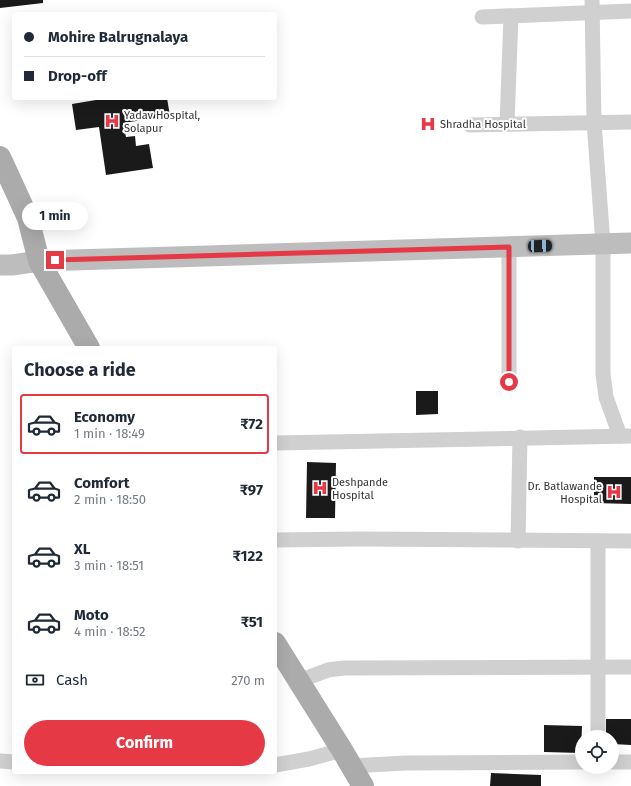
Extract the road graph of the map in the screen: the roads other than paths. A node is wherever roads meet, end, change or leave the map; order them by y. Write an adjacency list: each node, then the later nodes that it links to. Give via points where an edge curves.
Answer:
1 (592, 6): 2 (street); 3 (street); 5 (street)
2 (631, 11)
3 (511, 16): 4 (street); 7 (street)
4 (482, 17)
5 (594, 122): 6 (street); 7 (street); 11 (street)
6 (631, 122)
7 (508, 124): 8 (street)
8 (470, 125)
9 (0, 157): 13 (main road, via 28,218)
10 (631, 243): 11 (main road)
11 (603, 244): 12 (main road); 17 (street, via 604,386 609,408)
12 (509, 247): 13 (main road); 16 (street)
13 (39, 261): 14 (main road); 15 (main road)
14 (0, 265)
15 (89, 346)
16 (509, 382)
17 (626, 436): 18 (street)
18 (520, 437): 19 (street); 21 (street)
19 (277, 442)
20 (277, 540): 21 (street)
21 (518, 541): 23 (street)
22 (631, 541): 23 (street)
23 (598, 542): 25 (street)
24 (277, 646): 27 (main road)
25 (599, 666): 26 (street); 27 (street, via 344,668 322,672); 28 (street)
26 (631, 667)
27 (299, 681): 29 (main road)
28 (598, 730)
29 (347, 758): 32 (street, via 404,763); 35 (street, via 309,759); 36 (main road)
30 (0, 762): 31 (street)
31 (12, 762)
32 (575, 762)
33 (619, 762): 34 (street)
34 (631, 762)
35 (277, 765)
36 (363, 786)

